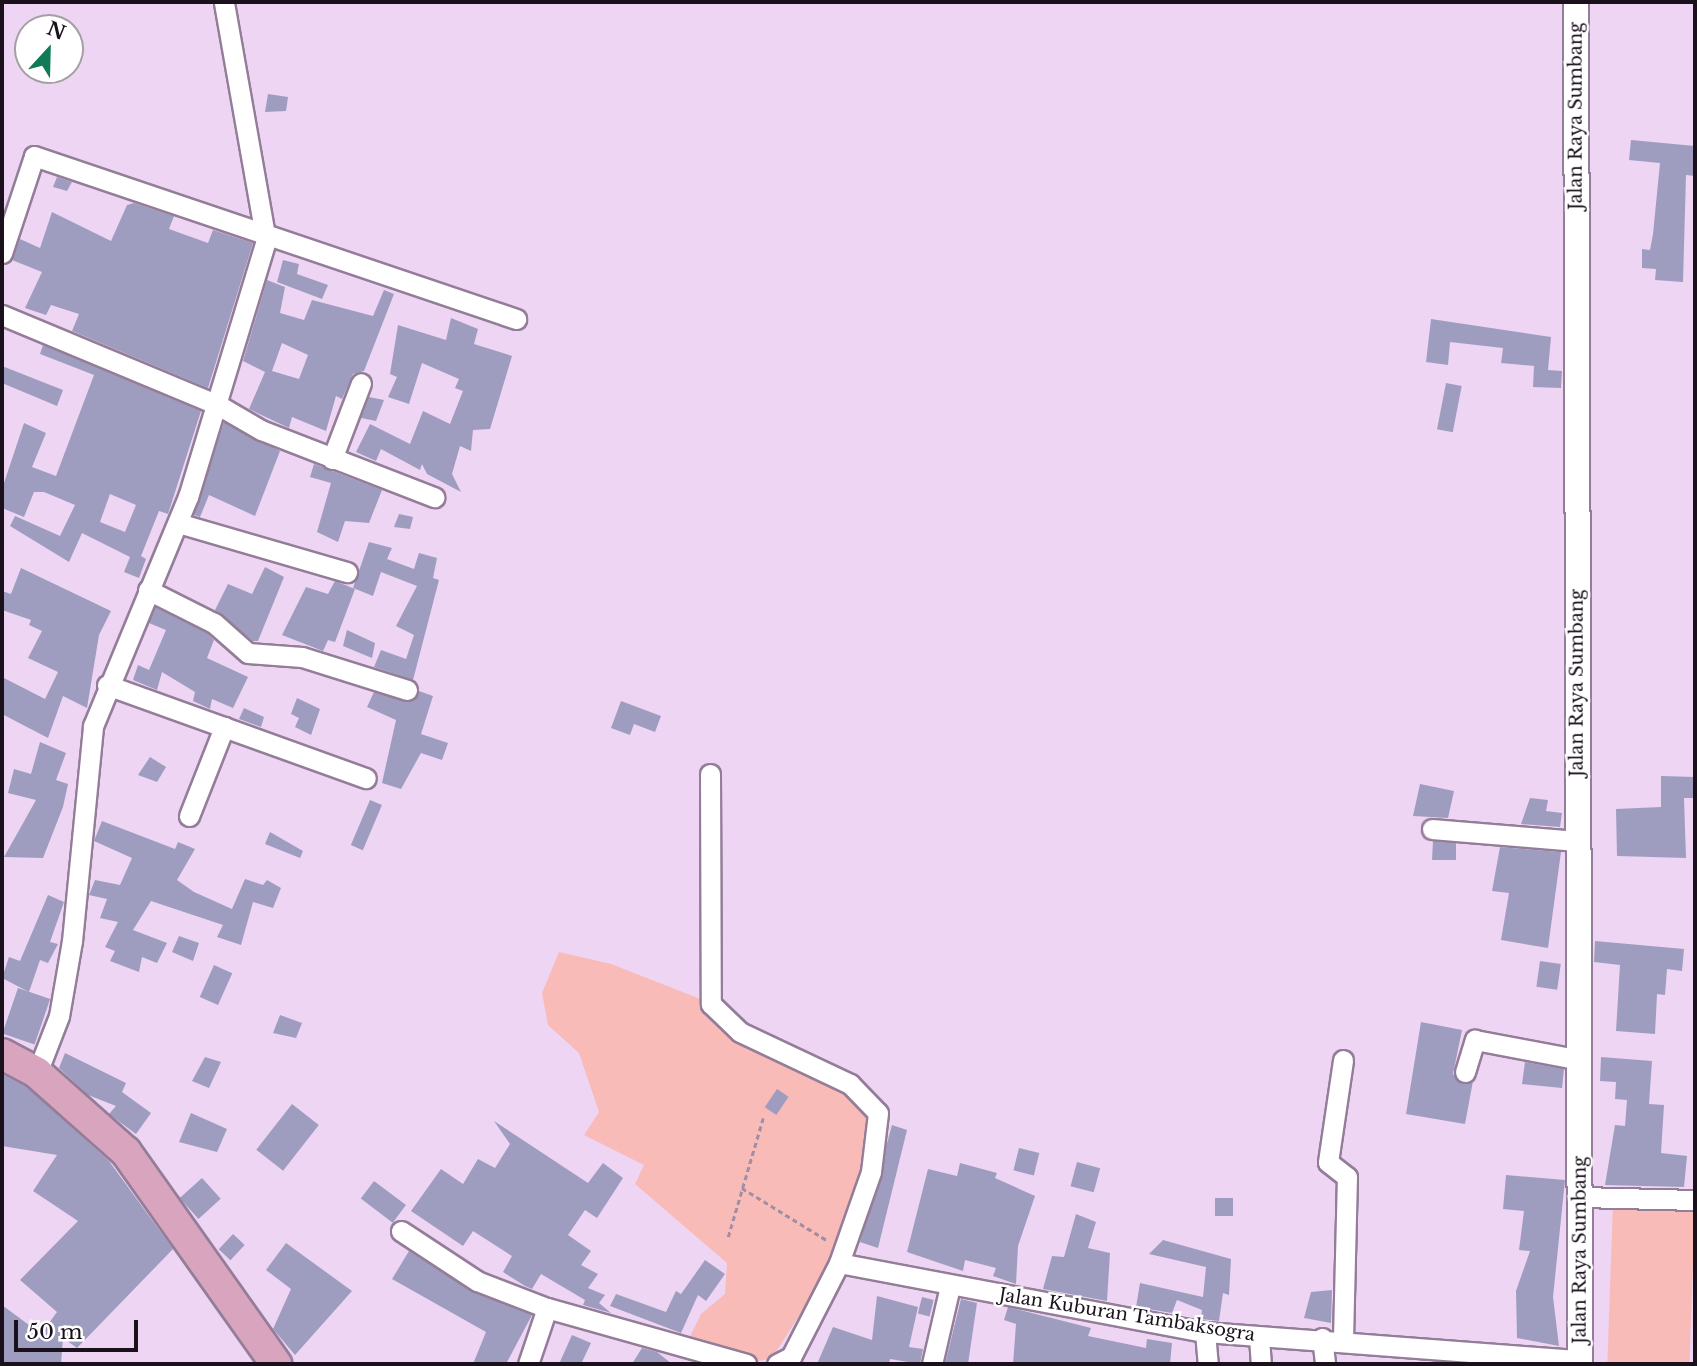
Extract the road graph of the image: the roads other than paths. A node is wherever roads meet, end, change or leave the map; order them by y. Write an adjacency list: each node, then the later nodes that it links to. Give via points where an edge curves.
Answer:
1 (224, 2): 3 (street)
2 (1576, 2): 21 (street, Jalan Raya Sumbang)
3 (265, 235): 4 (street, via 34,156); 6 (street); 8 (street)
4 (2, 253)
5 (2, 314): 8 (street)
6 (516, 319)
7 (361, 383): 9 (street)
8 (218, 405): 9 (street); 11 (street)
9 (332, 459): 10 (street)
10 (434, 497)
11 (178, 523): 12 (street); 13 (street)
12 (347, 572)
13 (148, 590): 14 (street); 15 (street, via 215,623 248,653 302,657)
14 (107, 685): 16 (street); 26 (street, via 85,774 67,972)
15 (407, 691)
16 (224, 727): 18 (street); 19 (street)
17 (710, 774): 30 (street, via 711,1004 740,1032 849,1084 878,1113 871,1172)
18 (366, 778)
19 (189, 816)
20 (1433, 829): 21 (street)
21 (1577, 841): 23 (street, Jalan Raya Sumbang)
22 (2, 1054): 26 (main road)
23 (1576, 1059): 25 (street, via 1475,1040); 27 (street, Jalan Raya Sumbang)
24 (1343, 1060): 36 (street, via 1328,1162 1347,1177)
25 (1465, 1072)
26 (37, 1073): 37 (main road, via 126,1152)
27 (1581, 1197): 28 (street); 39 (street, Jalan Raya Sumbang)
28 (1695, 1199)
29 (401, 1231): 32 (street, via 477,1281)
30 (841, 1260): 31 (street, Jalan Kuburan Tambaksogra); 38 (street)
31 (950, 1286): 33 (street, Jalan Kuburan Tambaksogra); 42 (street)
32 (547, 1308): 40 (street); 41 (street)
33 (1205, 1332): 34 (street, Jalan Kuburan Tambaksogra); 43 (street)
34 (1259, 1337): 35 (street, Jalan Kuburan Tambaksogra); 44 (street)
35 (1322, 1338): 36 (street, Jalan Kuburan Tambaksogra); 45 (street)
36 (1343, 1339): 39 (street, Jalan Kuburan Tambaksogra)
37 (266, 1355)
38 (785, 1362)
39 (1580, 1362)
40 (528, 1364)
41 (746, 1364)
42 (932, 1364)
43 (1208, 1364)
44 (1261, 1364)
45 (1325, 1364)

